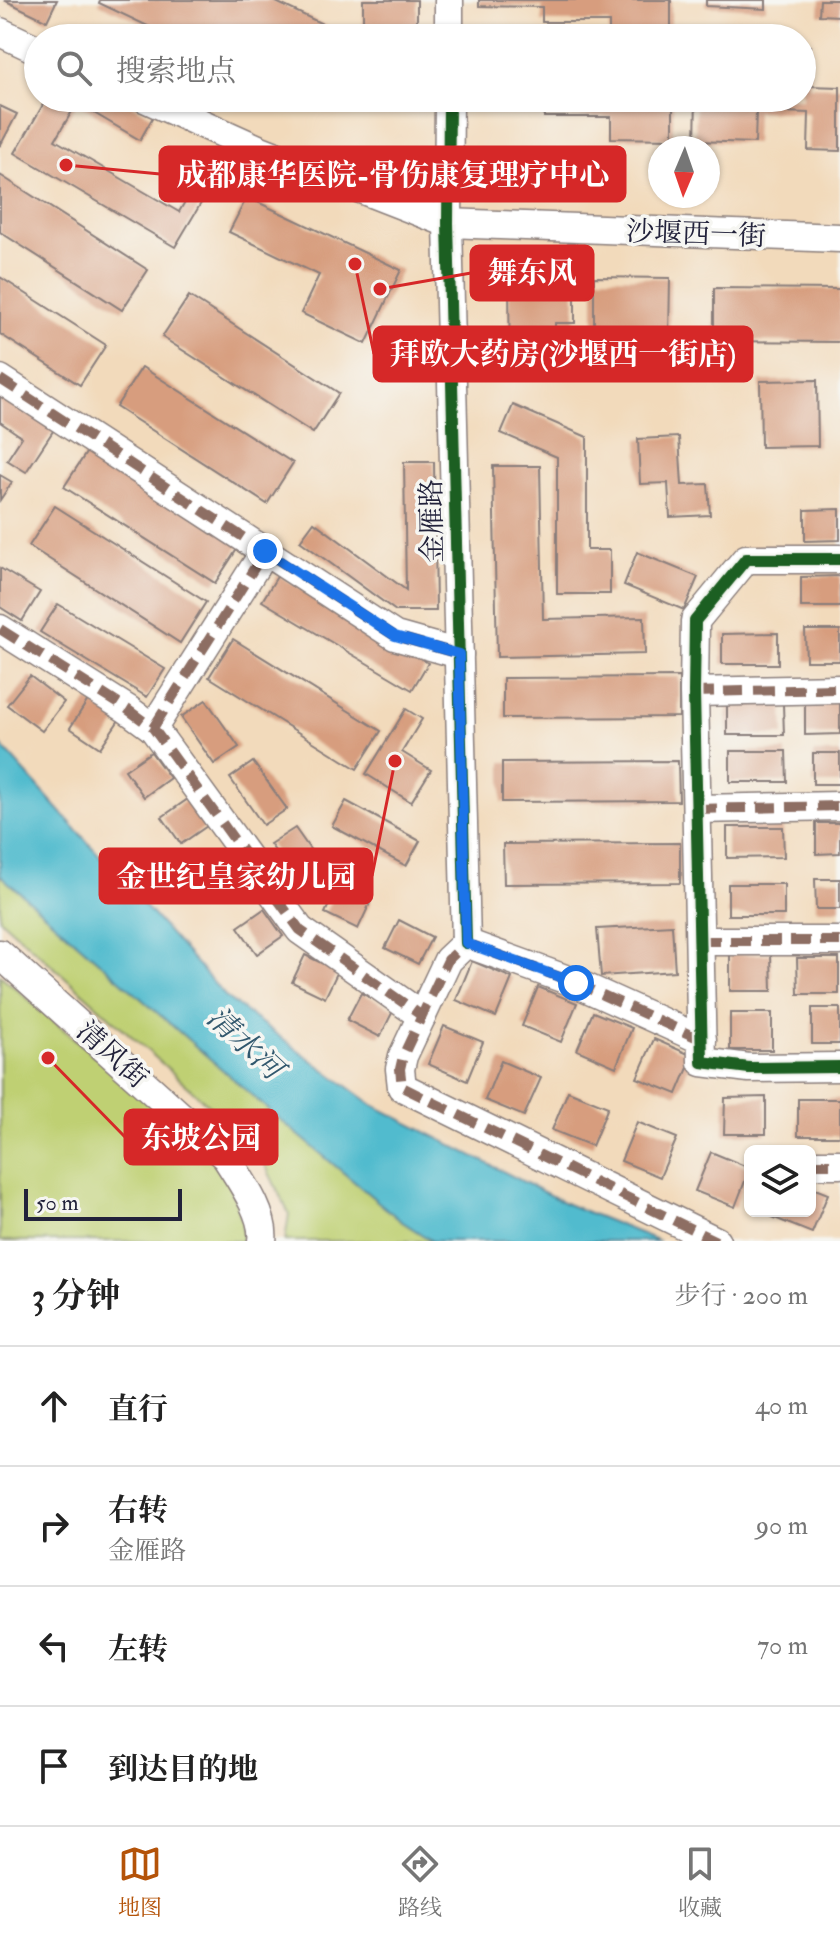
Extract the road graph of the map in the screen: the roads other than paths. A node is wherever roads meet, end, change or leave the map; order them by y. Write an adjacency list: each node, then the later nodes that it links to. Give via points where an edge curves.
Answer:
1 (449, 0): 2 (street)
2 (449, 24)
3 (0, 32): 4 (street)
4 (24, 43)
5 (176, 112): 7 (street, 沙堰西一街)
6 (449, 112): 7 (street, 金雁路)
7 (448, 223): 8 (street, 沙堰西一街); 13 (street, 金雁路)
8 (840, 238)
9 (0, 379): 10 (street)
10 (265, 551): 13 (street, via 395,636); 16 (street)
11 (840, 559): 15 (street, via 746,559 695,621)
12 (0, 629): 16 (street)
13 (459, 654): 21 (street, 金雁路)
14 (840, 689): 15 (street)
15 (694, 692): 18 (street)
16 (153, 728): 23 (street, via 300,930)
17 (840, 806): 18 (street)
18 (697, 809): 19 (street)
19 (700, 941): 20 (street); 24 (street)
20 (840, 941)
21 (466, 943): 23 (street, via 448,960); 24 (street, via 576,983)
22 (0, 954): 28 (street, 清风街, via 226,1157 250,1196)
23 (422, 1016): 29 (street, via 403,1056 402,1087)
24 (702, 1040): 25 (street, via 702,1062 749,1068)
25 (840, 1067)
26 (816, 1164): 27 (street)
27 (840, 1164)
28 (262, 1241)
29 (716, 1241)

